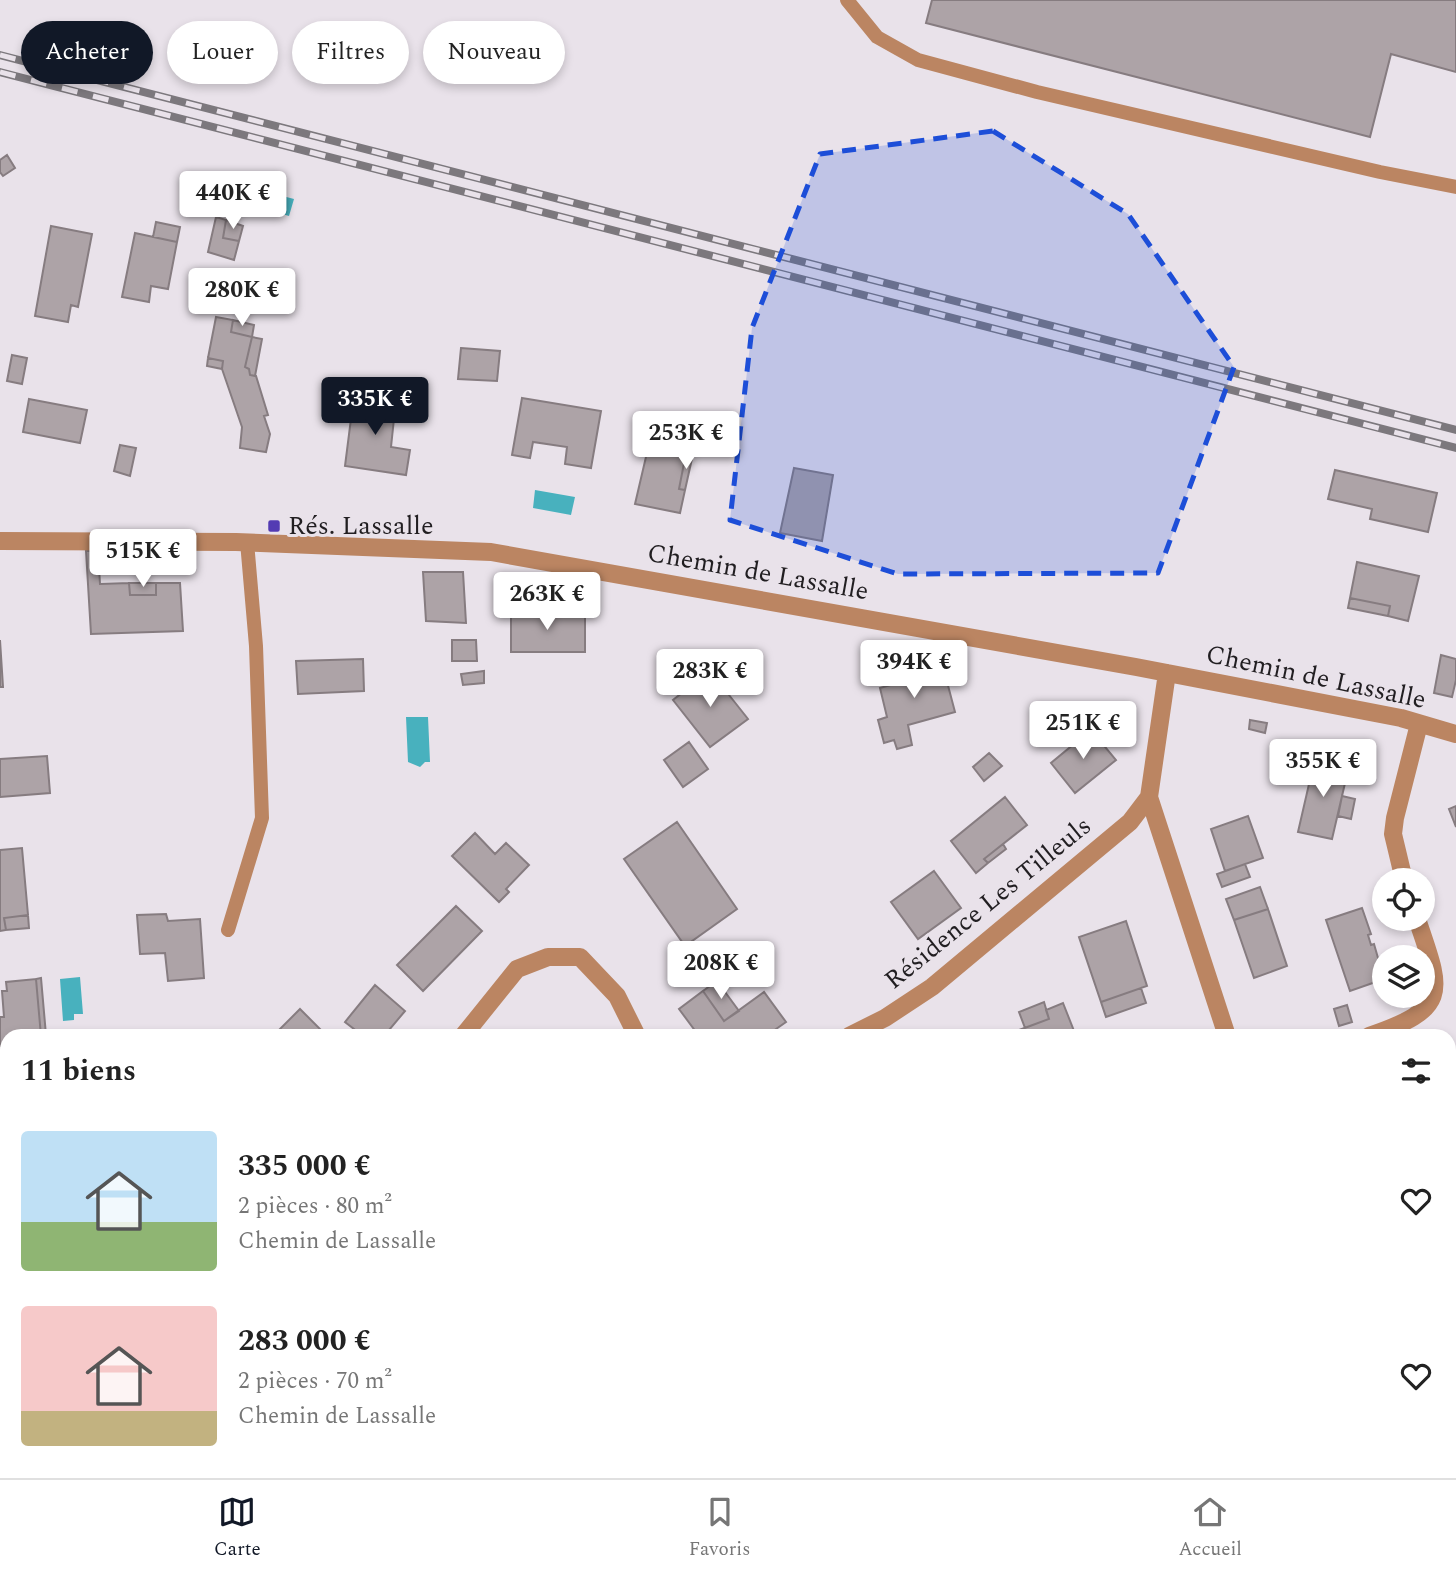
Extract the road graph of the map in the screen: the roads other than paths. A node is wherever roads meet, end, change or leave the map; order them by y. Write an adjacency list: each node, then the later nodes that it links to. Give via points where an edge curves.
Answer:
1 (847, 0): 2 (lane, via 877,37 918,61)
2 (1456, 187)
3 (0, 541): 4 (street, Chemin de Lassalle)
4 (247, 542): 5 (street, Chemin de Lassalle, via 491,552); 10 (lane, via 262,818)
5 (1167, 673): 6 (street, Chemin de Lassalle); 8 (street)
6 (1419, 724): 7 (street, Chemin de Lassalle); 9 (street, via 1393,834)
7 (1456, 734)
8 (1149, 797): 14 (street, Résidence Les Tilleuls, via 1123,829 932,986); 15 (street)
9 (1401, 868)
10 (228, 930)
11 (1421, 931): 16 (street, via 1435,970 1435,990 1417,1016)
12 (469, 1029): 13 (street, via 517,969 548,957 580,957 617,996)
13 (634, 1029)
14 (863, 1029)
15 (1225, 1029)
16 (1391, 1029)

